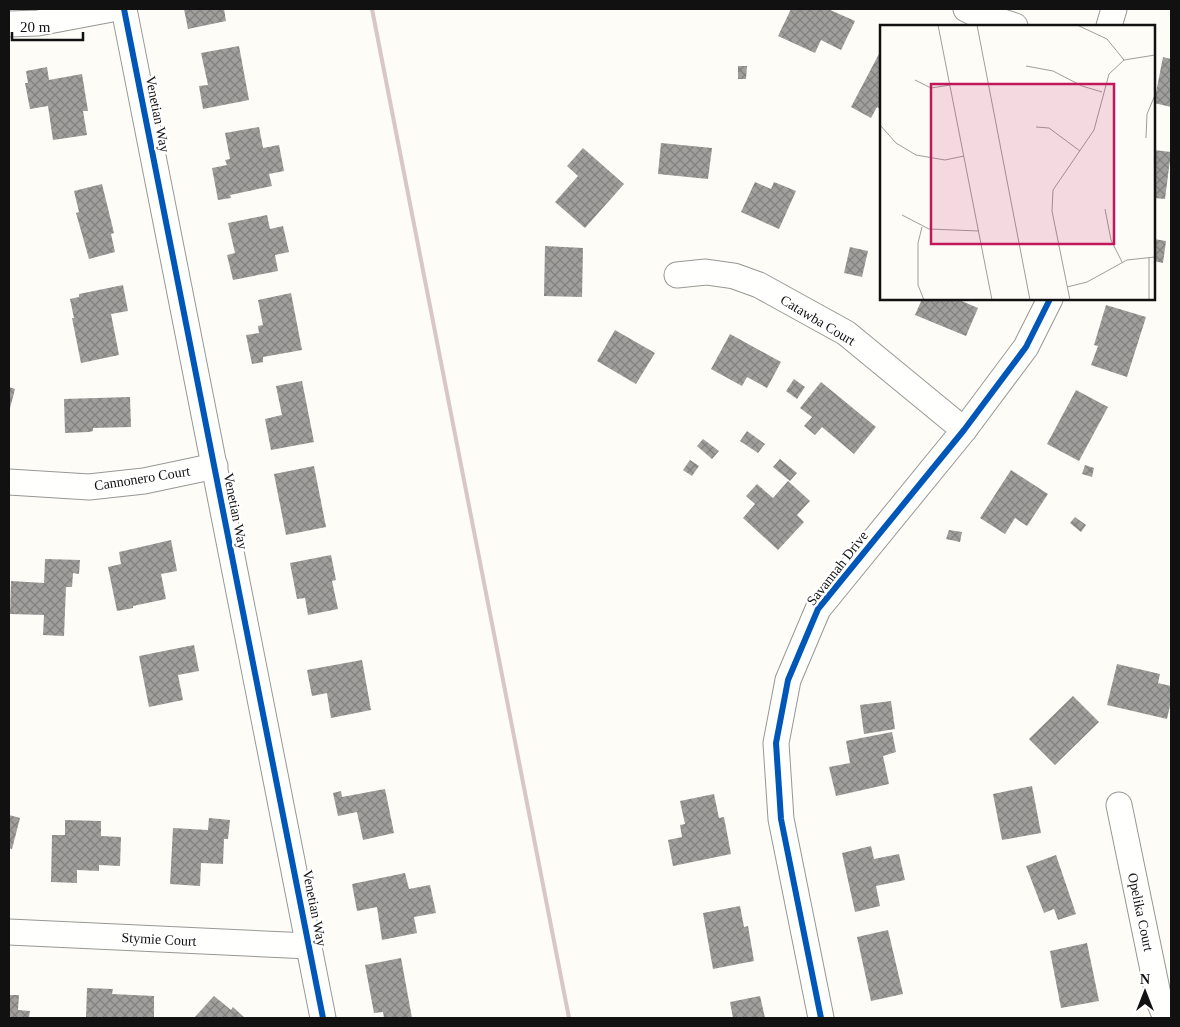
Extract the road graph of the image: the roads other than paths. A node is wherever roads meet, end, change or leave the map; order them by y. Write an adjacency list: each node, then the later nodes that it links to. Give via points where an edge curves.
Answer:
1 (112, 9): 5 (street, via 38,23)
2 (124, 9): 11 (street, Venetian Way)
3 (966, 9): 6 (street)
4 (1114, 9): 7 (street)
5 (9, 24)
6 (1012, 25)
7 (1109, 25)
8 (677, 275): 10 (street, Catawba Court, via 706,272 734,276 759,285 846,333)
9 (1050, 300): 10 (street, Savannah Drive, via 1026,348)
10 (964, 430): 17 (street, Savannah Drive, via 818,609 788,680 776,743 781,819)
11 (215, 466): 12 (street, Cannonero Court, via 144,481 89,487); 15 (street, Venetian Way)
12 (9, 482)
13 (1119, 805): 18 (street, Opelika Court, via 1160,1004)
14 (9, 932): 15 (street, Stymie Court)
15 (309, 946): 16 (street, Venetian Way)
16 (323, 1018)
17 (821, 1018)
18 (1166, 1018)

